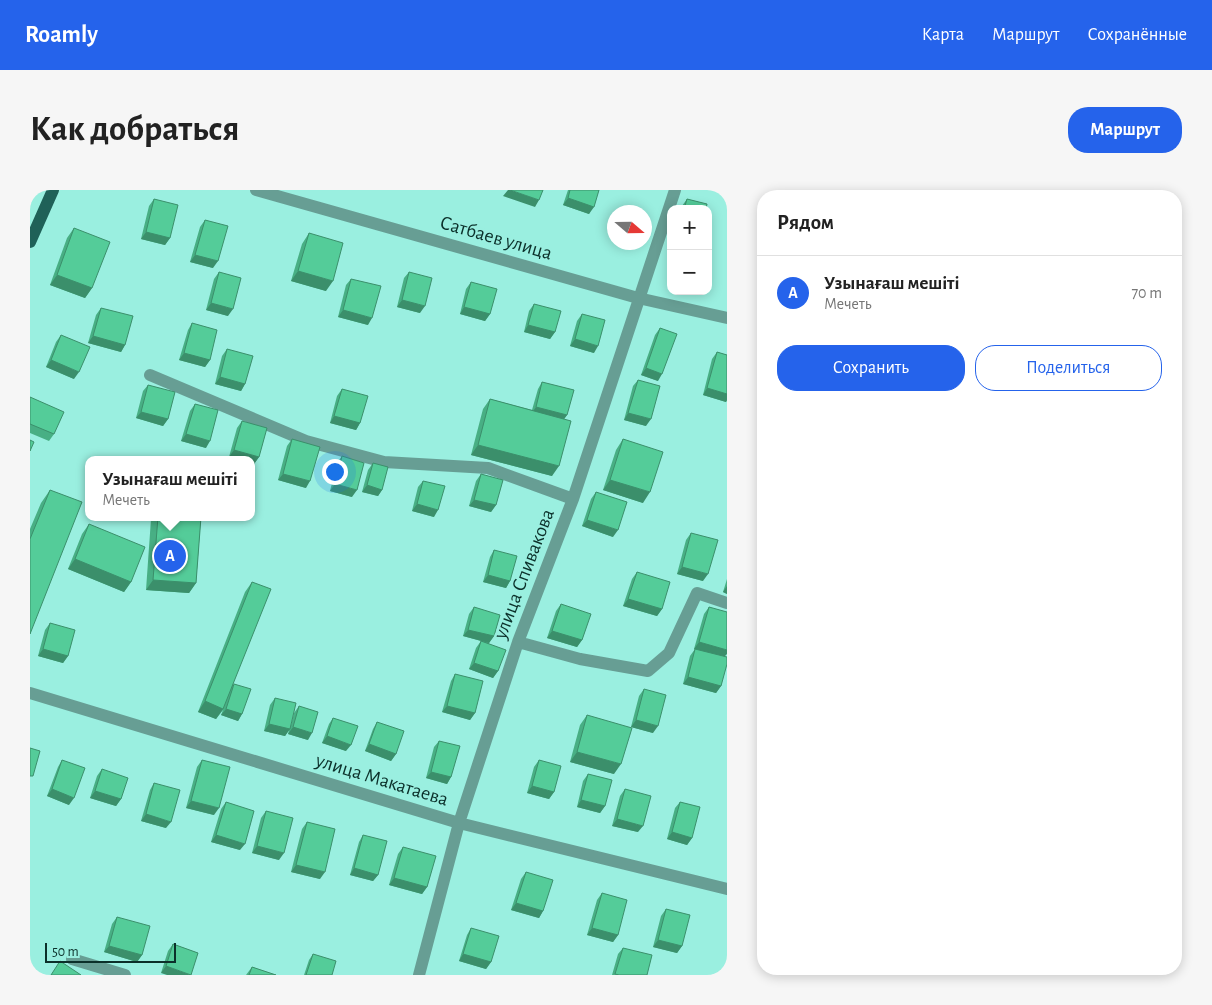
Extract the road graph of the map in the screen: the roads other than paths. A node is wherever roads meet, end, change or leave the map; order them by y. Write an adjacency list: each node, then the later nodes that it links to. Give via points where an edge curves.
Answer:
1 (53, 190): 4 (main road)
2 (256, 190): 5 (street, Сатбаев улица)
3 (675, 190): 5 (street, улица Спивакова)
4 (30, 242)
5 (638, 298): 6 (street, Сатбаев улица); 8 (street, улица Спивакова)
6 (727, 318)
7 (150, 375): 8 (street, via 306,441 384,462 488,468)
8 (573, 499): 10 (street, улица Спивакова)
9 (727, 602): 10 (street, via 697,593 670,653 648,671 580,659)
10 (518, 642): 12 (street, улица Спивакова)
11 (30, 693): 12 (street, улица Макатаева)
12 (459, 823): 13 (street, улица Макатаева); 16 (street, улица Спивакова)
13 (727, 889)
14 (72, 959): 15 (street)
15 (125, 975)
16 (419, 975)

